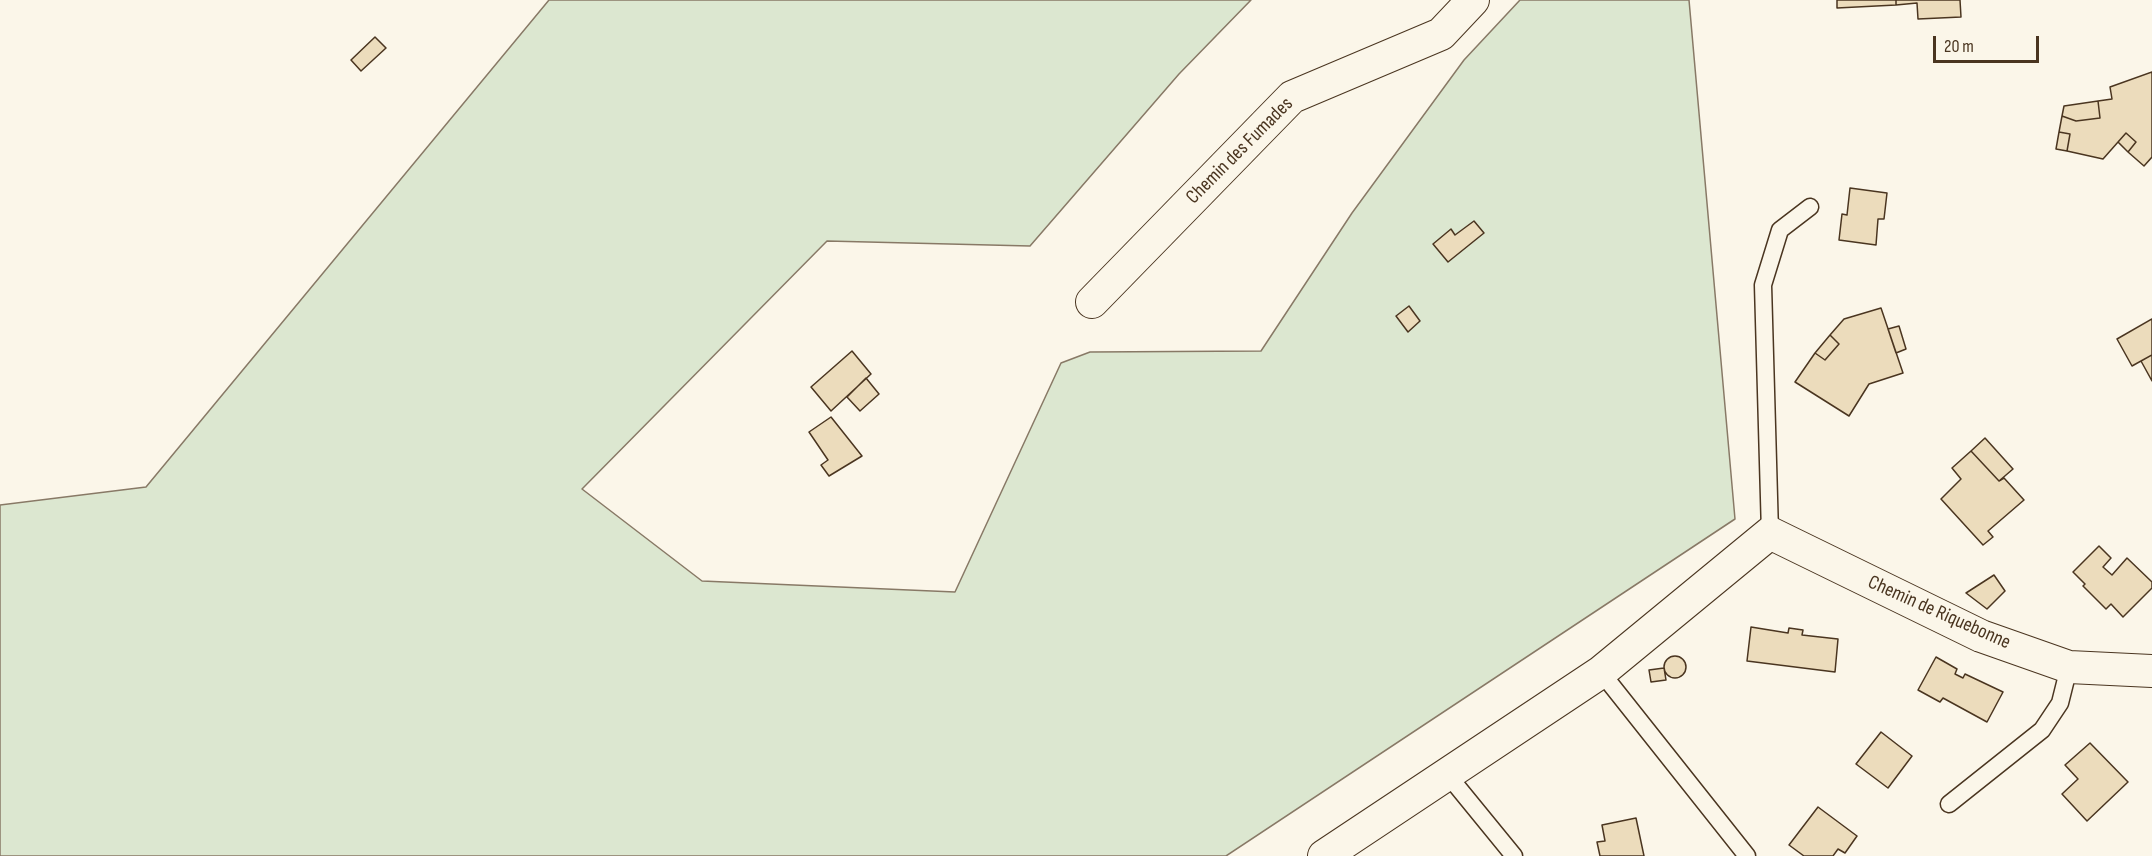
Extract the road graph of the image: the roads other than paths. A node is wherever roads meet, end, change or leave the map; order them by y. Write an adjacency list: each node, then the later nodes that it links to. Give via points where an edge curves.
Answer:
1 (1473, 0): 3 (street, Chemin des Fumades, via 1441,34 1292,97)
2 (1810, 207): 4 (lane, via 1780,230 1763,285)
3 (1092, 302)
4 (1770, 533): 5 (street, Chemin de Riquebonne, via 1981,636); 7 (street)
5 (2069, 667): 6 (street, Chemin de Riquebonne); 9 (lane, via 2060,704 2042,730)
6 (2152, 671)
7 (1601, 672): 8 (street); 12 (lane)
8 (1448, 774): 10 (street); 11 (lane)
9 (1949, 804)
10 (1324, 856)
11 (1514, 856)
12 (1747, 856)

